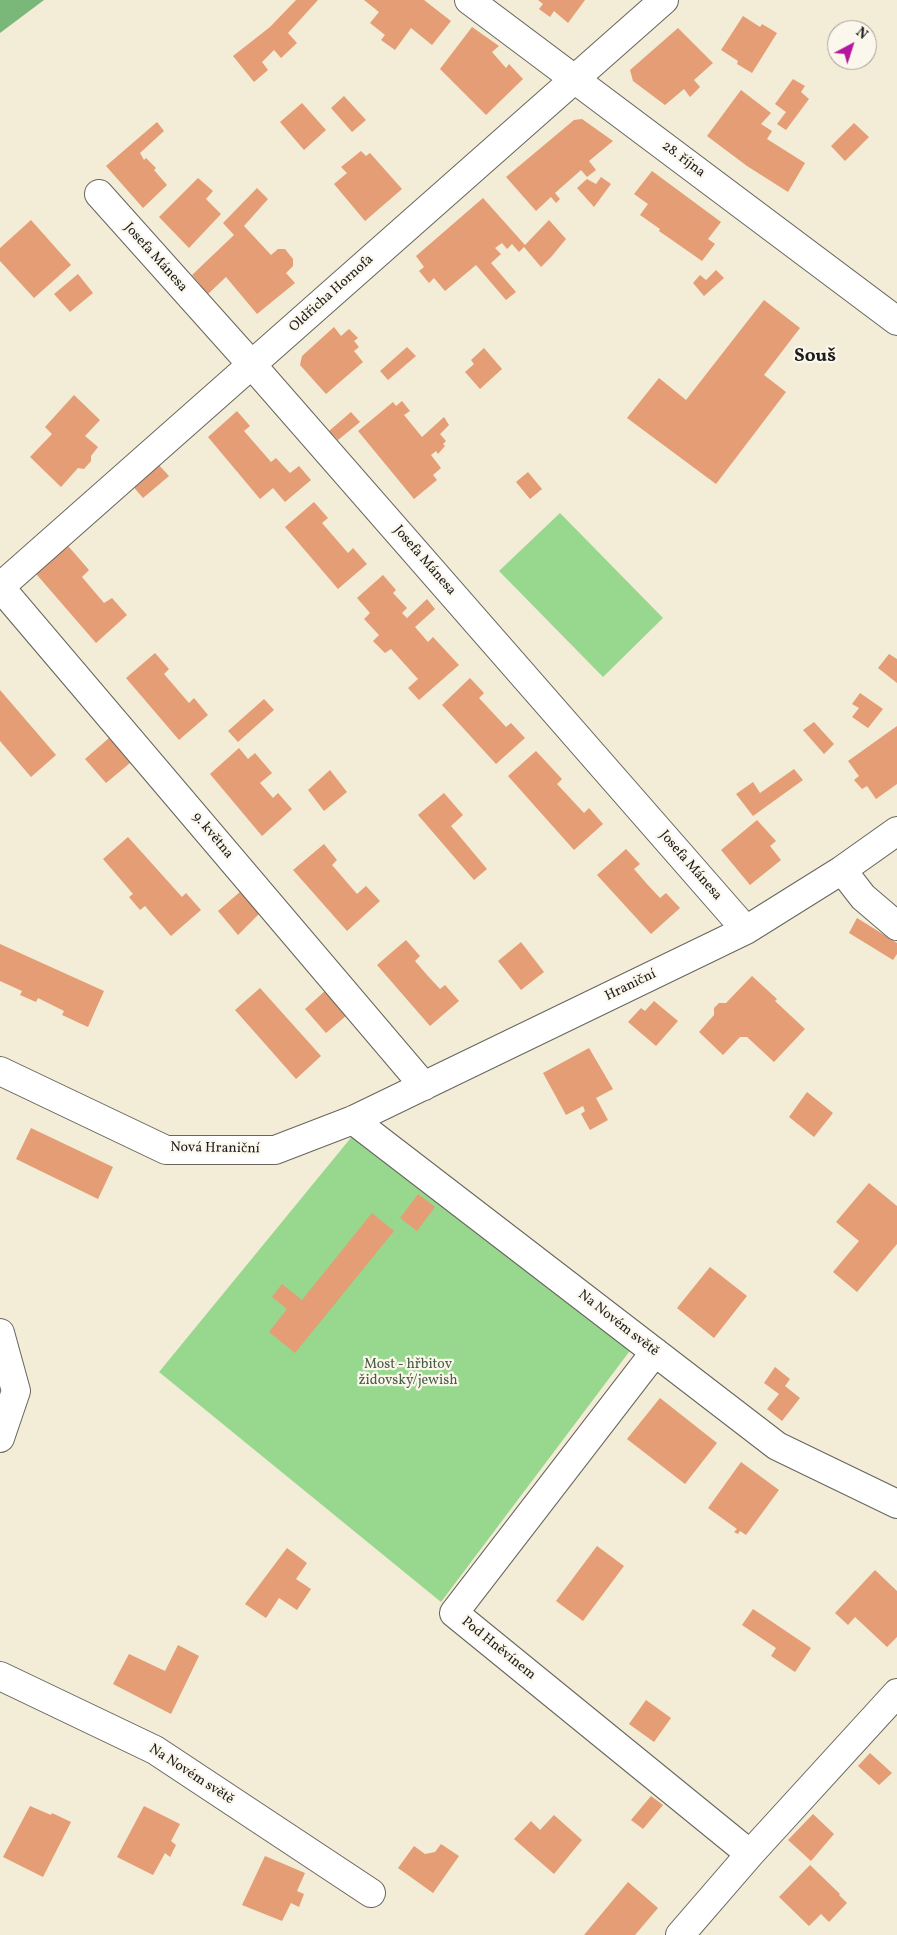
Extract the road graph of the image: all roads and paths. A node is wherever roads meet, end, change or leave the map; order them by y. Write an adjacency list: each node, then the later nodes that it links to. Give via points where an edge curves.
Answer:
1 (470, 0): 3 (street, 28. října)
2 (664, 0): 3 (street, Oldřicha Hornofa)
3 (574, 79): 5 (street, 28. října); 6 (street, Oldřicha Hornofa)
4 (99, 194): 6 (street, Josefa Mánesa)
5 (897, 320)
6 (252, 365): 7 (street, Oldřicha Hornofa); 11 (street, Josefa Mánesa)
7 (0, 587): 13 (street, 9. května)
8 (897, 831): 9 (street, Hraniční)
9 (842, 870): 10 (street, via 863,897); 11 (street, Hraniční)
10 (897, 926)
11 (746, 930): 13 (street, Hraniční)
12 (0, 1071): 14 (street, Nová Hraniční, via 166,1150 275,1150)
13 (424, 1086): 14 (street, Hraniční)
14 (353, 1120): 16 (street, Na Novém světě)
15 (0, 1333): 17 (street, via 16,1391)
16 (655, 1352): 18 (street, Na Novém světě, via 777,1446); 21 (street, Pod Hněvínem, via 454,1613)
17 (0, 1438)
18 (897, 1504)
19 (0, 1676): 22 (street, Na Novém světě, via 155,1750)
20 (897, 1693): 21 (street)
21 (750, 1854): 23 (street)
22 (371, 1893)
23 (680, 1935)

